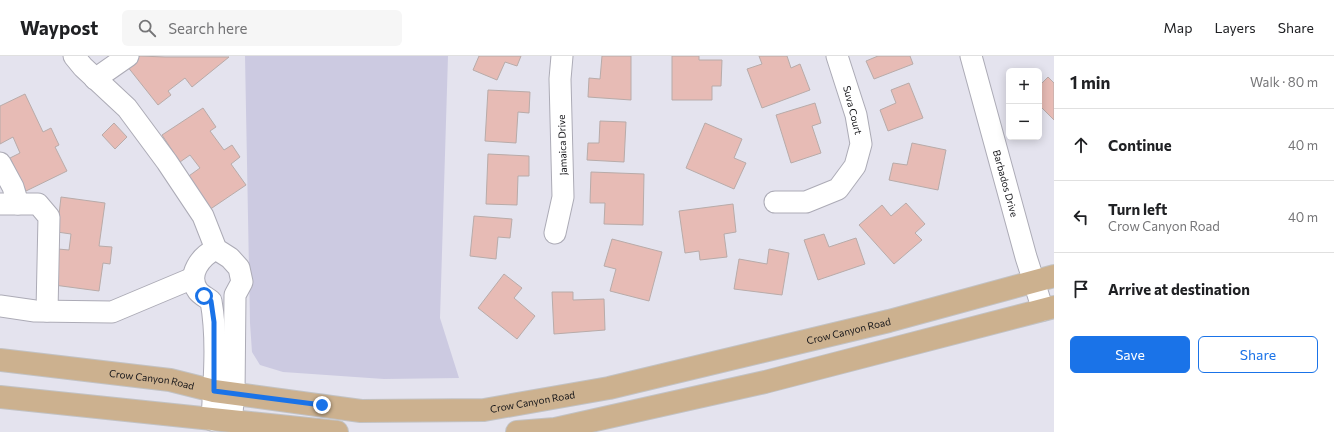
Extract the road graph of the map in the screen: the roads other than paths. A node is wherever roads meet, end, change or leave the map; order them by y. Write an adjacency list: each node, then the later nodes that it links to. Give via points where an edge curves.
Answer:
1 (74, 56): 6 (street)
2 (128, 56): 6 (street)
3 (562, 56): 10 (street, Jamaica Drive, via 560,79 564,198)
4 (837, 56): 8 (street, Suva Court, via 856,115 861,144 855,166 838,188 806,202)
5 (971, 56): 13 (street, Barbados Drive)
6 (95, 79): 11 (street, via 127,108 167,162 203,216)
7 (0, 164): 9 (street, via 12,187)
8 (775, 202)
9 (9, 204): 16 (street, via 38,204 49,217)
10 (555, 233)
11 (216, 249): 12 (street, via 202,258); 18 (street, via 234,261 242,277 235,295)
12 (193, 278): 16 (street, via 112,312); 18 (street, via 198,291 211,301 215,355)
13 (1044, 279): 15 (street, Barbados Drive); 18 (main road, Crow Canyon Road, via 889,321 609,388 484,410 361,411)
14 (0, 306): 16 (street)
15 (1048, 308): 22 (main road, via 765,382 555,429)
16 (47, 311)
17 (0, 360): 18 (main road, Crow Canyon Road, via 170,380)
18 (224, 393): 20 (street)
19 (0, 396): 20 (main road)
20 (222, 421): 21 (main road)
21 (337, 432)
22 (517, 432)

